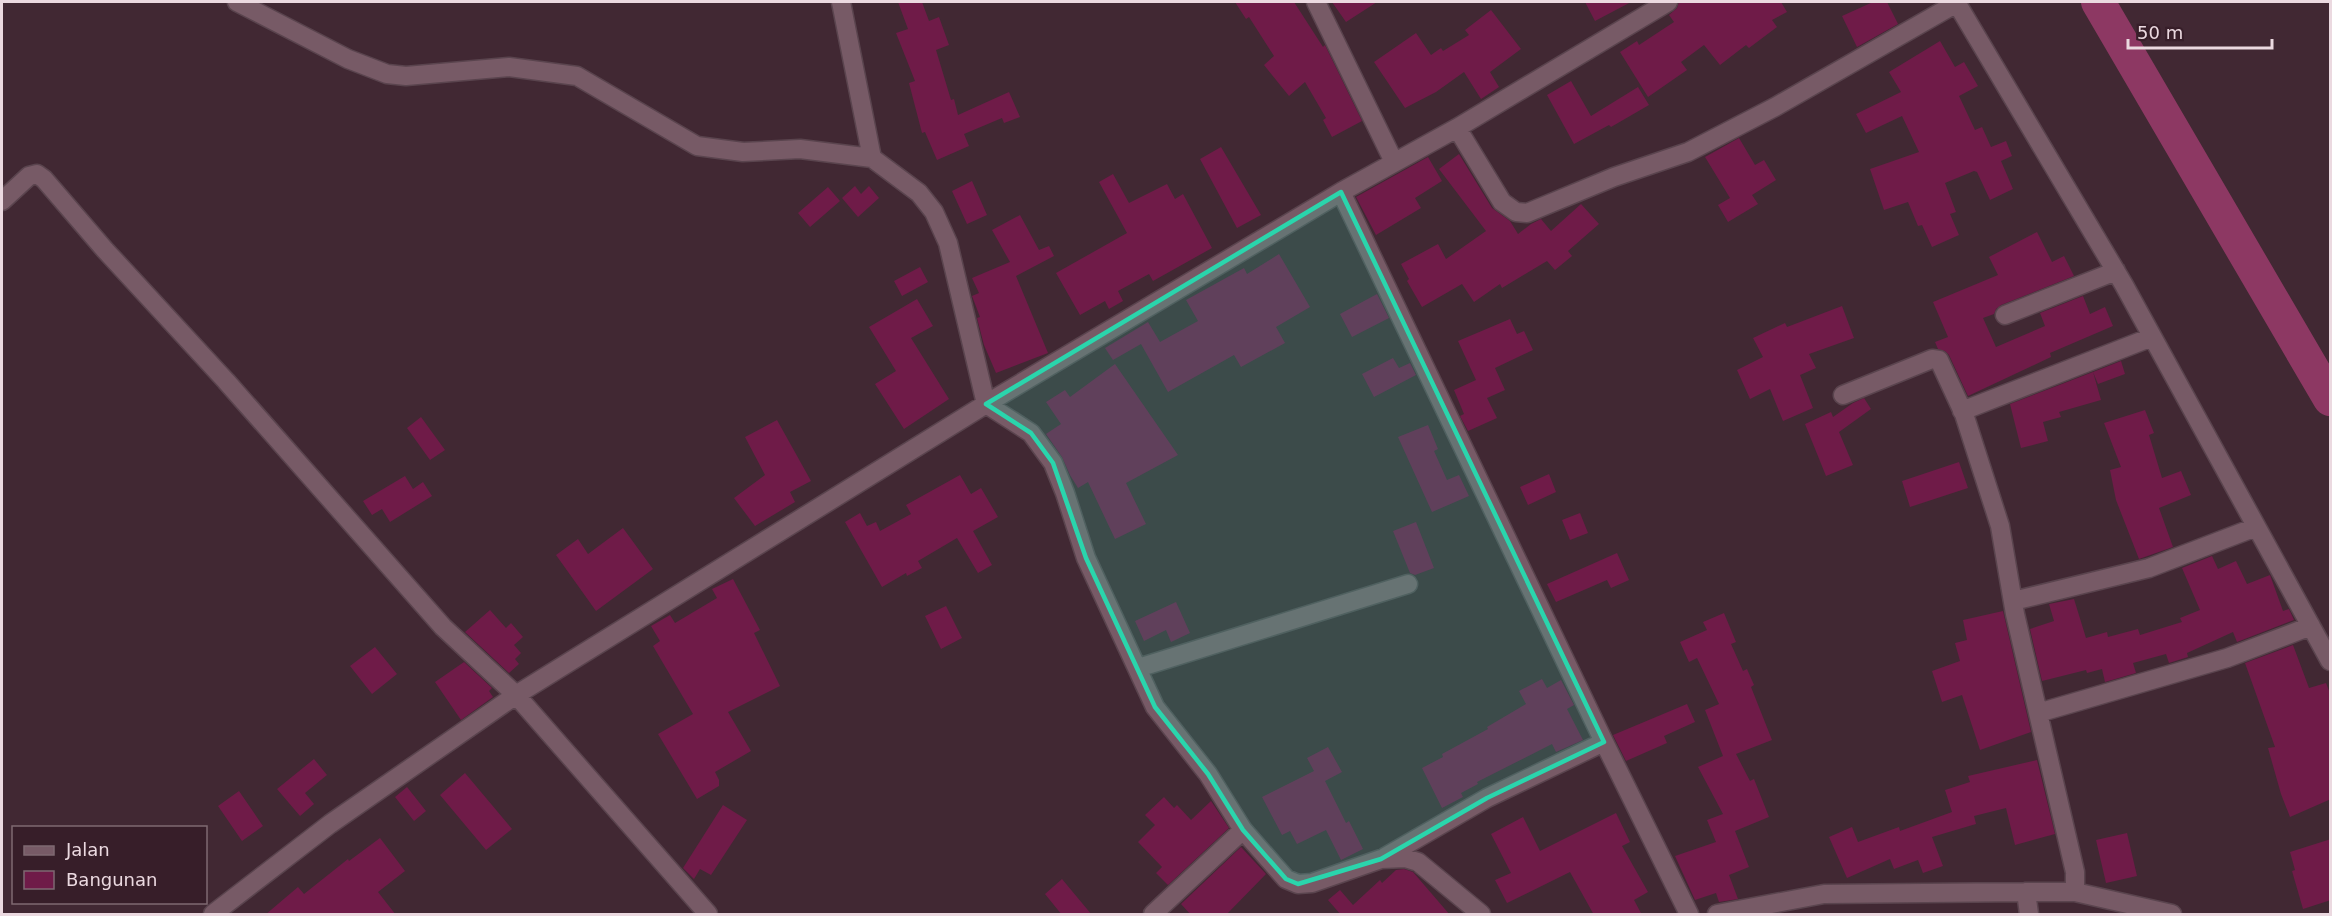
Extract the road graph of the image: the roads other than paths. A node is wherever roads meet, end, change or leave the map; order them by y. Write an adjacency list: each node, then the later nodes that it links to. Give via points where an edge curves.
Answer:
1 (237, 2): 7 (street, via 348,59 387,74 406,76 509,67 577,76 697,146 743,152 800,149)
2 (841, 2): 7 (street)
3 (1316, 2): 8 (street)
4 (1668, 2): 6 (street)
5 (1956, 2): 6 (street, via 1775,107 1688,152 1527,213 1516,212 1502,202); 11 (street)
6 (1457, 128): 8 (street)
7 (872, 158): 15 (street, via 919,193 944,232)
8 (1394, 162): 9 (street)
9 (1341, 192): 15 (street); 25 (street)
10 (2, 201): 23 (street, via 28,176 37,174 44,179 443,627)
11 (2115, 271): 12 (street); 13 (street)
12 (2005, 315)
13 (2152, 337): 16 (street); 17 (street)
14 (1843, 395): 16 (street, via 1936,359)
15 (986, 404): 22 (street, via 1031,433 1053,463 1086,558); 23 (street)
16 (1962, 411): 19 (street, via 2000,526)
17 (2256, 527): 19 (street, via 2149,568); 20 (street)
18 (1408, 584): 22 (street)
19 (2013, 601): 24 (street)
20 (2311, 626): 21 (street); 24 (street, via 2227,658)
21 (2331, 661)
22 (1138, 668): 26 (street, via 1155,707 1208,774)
23 (516, 695): 31 (street, via 330,824); 32 (street)
24 (2038, 713): 29 (street, via 2075,872)
25 (1604, 742): 27 (street, via 1487,798); 35 (street)
26 (1243, 830): 27 (street, via 1286,879 1298,884 1312,883); 33 (street)
27 (1381, 859): 34 (street, via 1418,862)
28 (2026, 892): 29 (street); 30 (street, via 1824,894); 37 (street)
29 (2075, 892): 38 (street)
30 (1793, 907): 36 (street)
31 (213, 915)
32 (708, 915)
33 (1153, 915)
34 (1481, 915)
35 (1689, 915)
36 (1717, 915)
37 (2029, 915)
38 (2172, 915)

